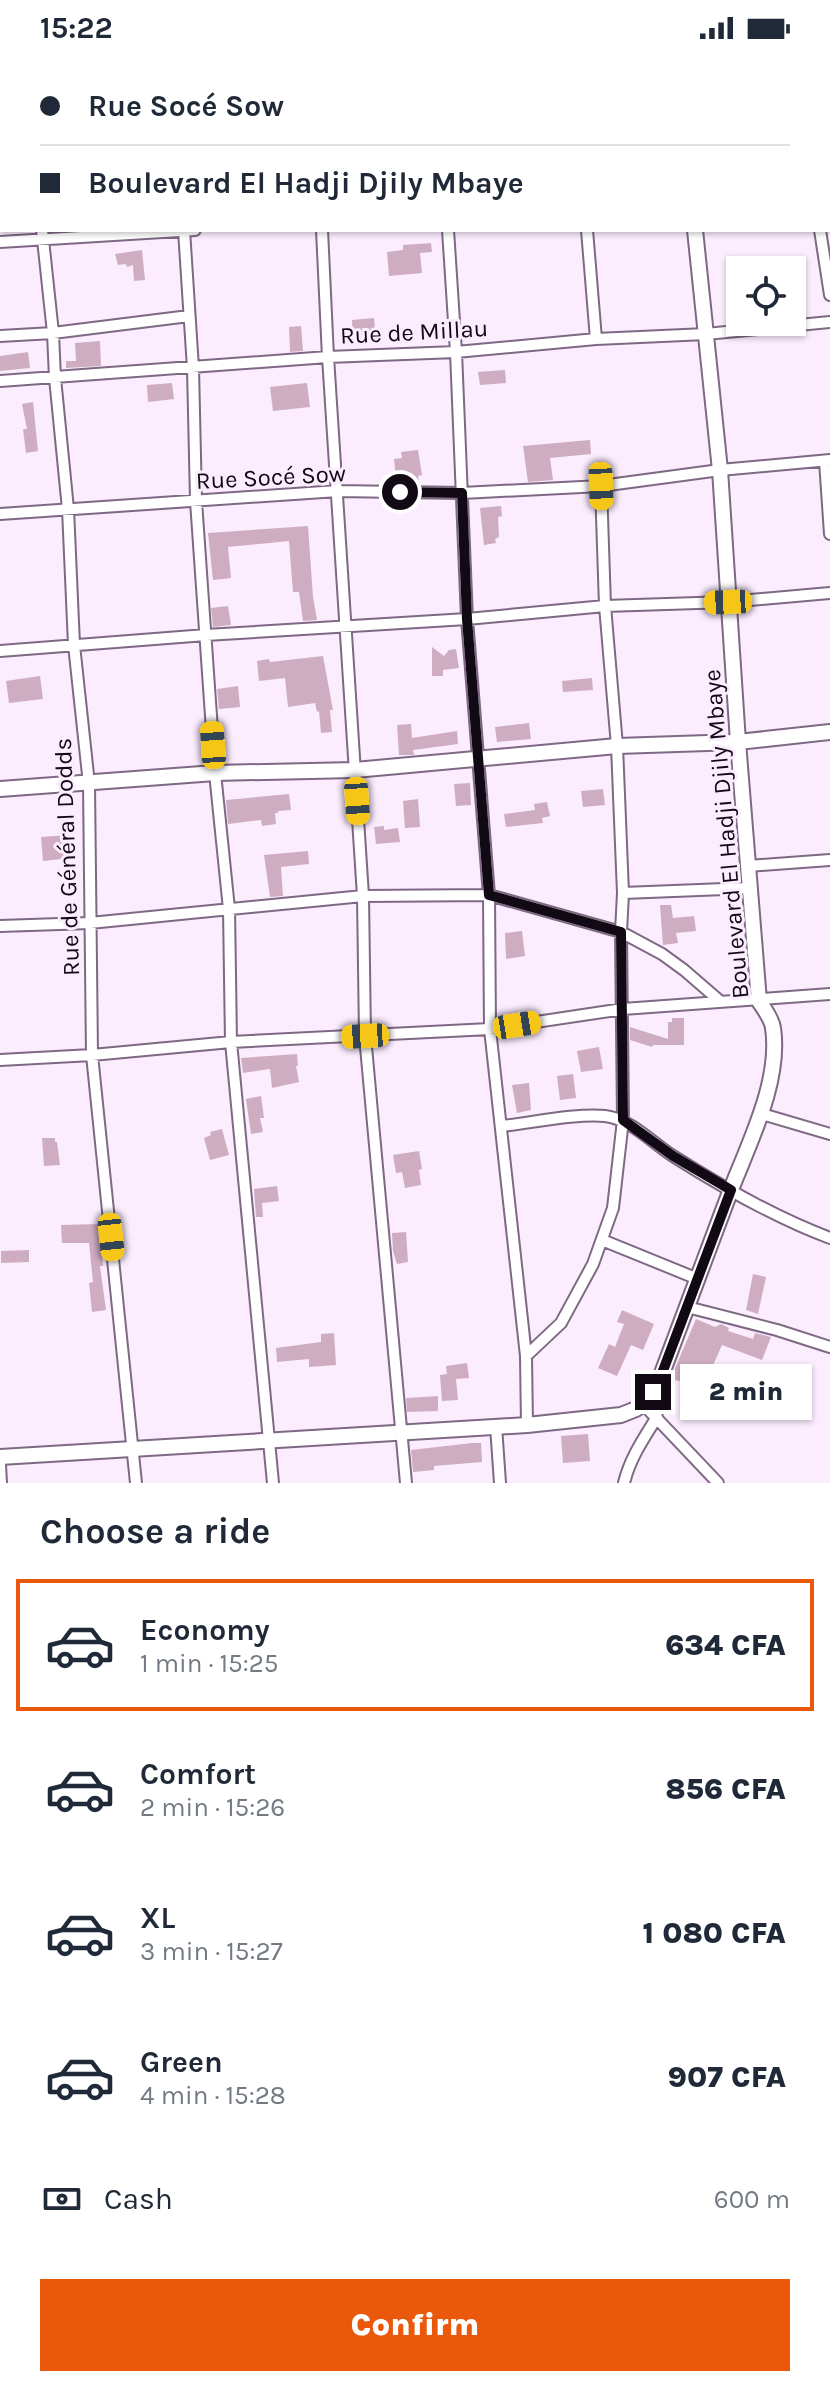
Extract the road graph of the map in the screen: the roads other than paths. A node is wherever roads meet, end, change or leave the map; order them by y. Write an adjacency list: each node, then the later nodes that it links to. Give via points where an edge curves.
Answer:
1 (114, 232): 8 (street)
2 (184, 232): 11 (street)
3 (322, 232): 18 (street)
4 (448, 232): 17 (street)
5 (587, 232): 16 (street)
6 (695, 232): 14 (main road, Boulevard El Hadji Djily Mbaye)
7 (820, 232): 10 (street)
8 (43, 234): 9 (street); 13 (street, Rue de Général Dodds)
9 (0, 242)
10 (830, 295)
11 (189, 316): 13 (street); 19 (street)
12 (830, 322): 14 (street, Rue de Millau)
13 (53, 333): 15 (street); 20 (street, Rue de Général Dodds)
14 (706, 334): 16 (street, Rue de Millau); 23 (main road, Boulevard El Hadji Djily Mbaye)
15 (0, 336)
16 (596, 339): 17 (street, Rue de Millau)
17 (456, 352): 18 (street, Rue de Millau); 26 (street)
18 (328, 357): 19 (street, Rue de Millau); 25 (street)
19 (193, 368): 20 (street, Rue de Millau); 27 (street)
20 (55, 378): 21 (street, Rue de Millau); 28 (street, Rue de Général Dodds)
21 (0, 381)
22 (827, 460): 23 (street, Rue Socé Sow); 30 (street)
23 (720, 470): 24 (street, Rue Socé Sow); 32 (main road, Boulevard El Hadji Djily Mbaye)
24 (601, 486): 26 (street, Rue Socé Sow); 33 (street)
25 (338, 491): 26 (street, Rue Socé Sow); 27 (street, Rue Socé Sow); 35 (street)
26 (462, 493): 34 (street)
27 (196, 501): 28 (street, Rue Socé Sow); 36 (street)
28 (68, 509): 29 (street, Rue Socé Sow); 37 (street, Rue de Général Dodds)
29 (0, 514)
30 (830, 534)
31 (830, 593): 32 (street)
32 (728, 602): 33 (street); 40 (main road, Boulevard El Hadji Djily Mbaye)
33 (605, 606): 34 (street); 41 (street)
34 (467, 619): 35 (street); 42 (street)
35 (346, 627): 36 (street); 43 (street)
36 (206, 635): 37 (street); 44 (street)
37 (74, 645): 38 (street); 45 (street, Rue de Général Dodds)
38 (0, 651)
39 (830, 732): 40 (main road)
40 (738, 742): 41 (main road); 48 (main road, Boulevard El Hadji Djily Mbaye)
41 (617, 746): 42 (main road); 50 (street)
42 (478, 758): 43 (main road); 51 (street)
43 (355, 770): 44 (main road); 52 (street)
44 (215, 773): 45 (main road); 53 (street)
45 (89, 784): 46 (main road); 54 (street, Rue de Général Dodds)
46 (0, 789)
47 (830, 860): 48 (street)
48 (748, 866): 49 (main road, Boulevard El Hadji Djily Mbaye)
49 (750, 888): 50 (street); 58 (main road, Boulevard El Hadji Djily Mbaye)
50 (623, 893): 56 (street)
51 (489, 895): 52 (street); 56 (street); 61 (street)
52 (363, 896): 53 (street); 62 (street)
53 (229, 909): 54 (street); 63 (street)
54 (90, 923): 55 (street); 64 (street, Rue de Général Dodds)
55 (0, 926)
56 (621, 932): 59 (street, via 662,954); 60 (street)
57 (830, 994): 58 (street)
58 (759, 1001): 59 (street); 66 (main road, Boulevard El Hadji Djily Mbaye, via 773,1025)
59 (721, 1002): 60 (street)
60 (623, 1009): 61 (street); 67 (street)
61 (490, 1029): 62 (street); 68 (street)
62 (365, 1036): 63 (street); 81 (street)
63 (231, 1042): 64 (street); 82 (street)
64 (92, 1055): 65 (street); 83 (street, Rue de Général Dodds)
65 (0, 1060)
66 (762, 1114): 69 (street); 70 (main road, Boulevard El Hadji Djily Mbaye)
67 (623, 1120): 68 (street, via 583,1117); 70 (street); 72 (street, via 613,1208)
68 (502, 1126): 76 (street)
69 (830, 1134)
70 (731, 1190): 71 (street); 73 (main road, Boulevard El Hadji Djily Mbaye)
71 (830, 1238)
72 (602, 1240): 73 (street); 76 (street, via 561,1323)
73 (698, 1279): 74 (main road, Boulevard El Hadji Djily Mbaye)
74 (687, 1307): 75 (street); 77 (main road, Boulevard El Hadji Djily Mbaye, via 661,1376)
75 (830, 1347)
76 (526, 1356): 79 (street)
77 (643, 1404): 78 (street); 79 (main road, via 621,1415)
78 (657, 1417): 91 (street, via 628,1466); 92 (street)
79 (527, 1425): 80 (main road)
80 (496, 1426): 81 (main road); 90 (street)
81 (403, 1433): 82 (main road); 89 (street)
82 (270, 1440): 83 (main road); 88 (street)
83 (134, 1449): 84 (main road); 87 (street, Rue de Général Dodds)
84 (0, 1457)
85 (0, 1465): 86 (street)
86 (1, 1483)
87 (136, 1483)
88 (273, 1483)
89 (406, 1483)
90 (500, 1483)
91 (624, 1483)
92 (718, 1483)

